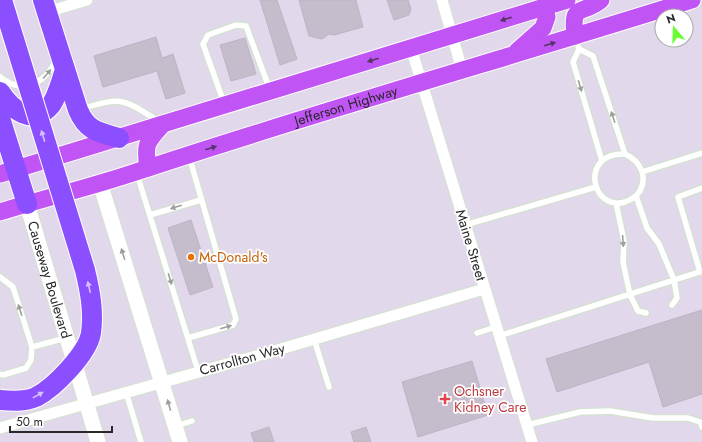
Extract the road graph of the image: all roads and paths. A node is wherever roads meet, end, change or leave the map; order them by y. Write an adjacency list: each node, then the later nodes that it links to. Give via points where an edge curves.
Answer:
1 (2, 0): 60 (highway, one-way to 1, bridge, via 16,401 36,397 57,382 78,360 91,335 92,302 85,270)
2 (87, 0): 8 (street)
3 (442, 0): 9 (street)
4 (567, 0): 7 (main road)
5 (601, 0): 10 (main road, via 575,15 573,21)
6 (692, 0): 10 (main road, Jefferson Highway)
7 (543, 4): 9 (main road, one-way to 9); 13 (main road, via 546,23)
8 (45, 6): 12 (highway)
9 (452, 35): 11 (main road); 15 (street)
10 (577, 43): 13 (main road, Jefferson Highway, one-way to 10); 26 (lane, one-way to 10, via 593,56); 28 (lane, one-way to 28, via 573,62)
11 (410, 48): 17 (street, Maine Street); 18 (main road, one-way to 18)
12 (58, 49): 14 (highway); 16 (lane, one-way to 12, via 16,86 40,81 52,69)
13 (513, 55): 15 (main road, Jefferson Highway)
14 (65, 70): 19 (highway, via 54,99 39,113 21,114); 21 (highway)
15 (462, 70): 17 (main road, Jefferson Highway)
16 (0, 77)
17 (420, 82): 27 (main road, Jefferson Highway, one-way to 17); 41 (street, Maine Street)
18 (270, 91): 20 (main road); 20 (lane, via 246,26 236,25 220,29 208,35 203,44)
19 (0, 92)
20 (225, 105): 23 (main road)
21 (78, 110): 23 (lane, via 107,101 124,101); 24 (highway, via 84,123 96,132)
22 (0, 118): 30 (highway, Causeway Boulevard)
23 (164, 124): 24 (main road); 29 (main road, via 148,141)
24 (119, 138): 30 (main road)
25 (702, 153): 31 (lane)
26 (625, 154): 28 (lane, via 610,156); 31 (lane, via 638,162)
27 (189, 156): 29 (main road, Jefferson Highway); 36 (lane)
28 (602, 161): 33 (lane, via 595,172)
29 (142, 170): 32 (main road, Jefferson Highway); 40 (lane)
30 (8, 172): 38 (highway, Causeway Boulevard)
31 (642, 172): 35 (lane, via 642,186)
32 (100, 182): 38 (main road, Jefferson Highway); 57 (main road, one-way to 32)
33 (596, 187): 37 (lane, via 600,195); 41 (lane)
34 (702, 188): 42 (lane, via 678,197)
35 (636, 196): 37 (lane, via 623,203); 44 (lane, via 647,228 659,244)
36 (202, 200): 40 (lane, one-way to 40); 52 (lane, one-way to 36, via 233,325 236,319)
37 (616, 202): 46 (lane, one-way to 46, via 624,241 623,262)
38 (27, 204): 39 (main road, Jefferson Highway); 51 (main road, Causeway Boulevard)
39 (0, 212)
40 (150, 215): 52 (lane, one-way to 52)
41 (465, 225): 45 (street, Maine Street)
42 (701, 272): 44 (lane)
43 (0, 277): 54 (lane, one-way to 43, via 13,287)
44 (674, 280): 46 (lane); 47 (lane, via 677,298)
45 (484, 289): 49 (street, Maine Street); 53 (street, Carrollton Way)
46 (630, 294): 48 (lane, via 638,311); 49 (lane)
47 (672, 305)
48 (646, 313)
49 (498, 331): 50 (lane); 64 (street, Maine Street)
50 (477, 333)
51 (66, 338): 54 (lane); 61 (main road, Causeway Boulevard)
52 (188, 338): 55 (lane)
53 (314, 339): 55 (street, Carrollton Way); 58 (lane)
54 (32, 347): 56 (lane, via 31,360 26,368)
55 (198, 372): 57 (street, Carrollton Way)
56 (0, 374)
57 (163, 382): 59 (street, Carrollton Way); 65 (main road, one-way to 57)
58 (329, 387)
59 (126, 392): 61 (street, Carrollton Way); 68 (lane)
60 (0, 400)
61 (86, 404): 66 (street, Carrollton Way); 67 (main road, Causeway Boulevard)
62 (192, 421): 65 (lane)
63 (701, 423): 64 (lane, via 688,418 653,418 610,411 580,412)
64 (527, 425): 70 (street, Maine Street)
65 (176, 426): 69 (main road)
66 (0, 428)
67 (98, 442)
68 (141, 442)
69 (180, 442)
70 (532, 442)

